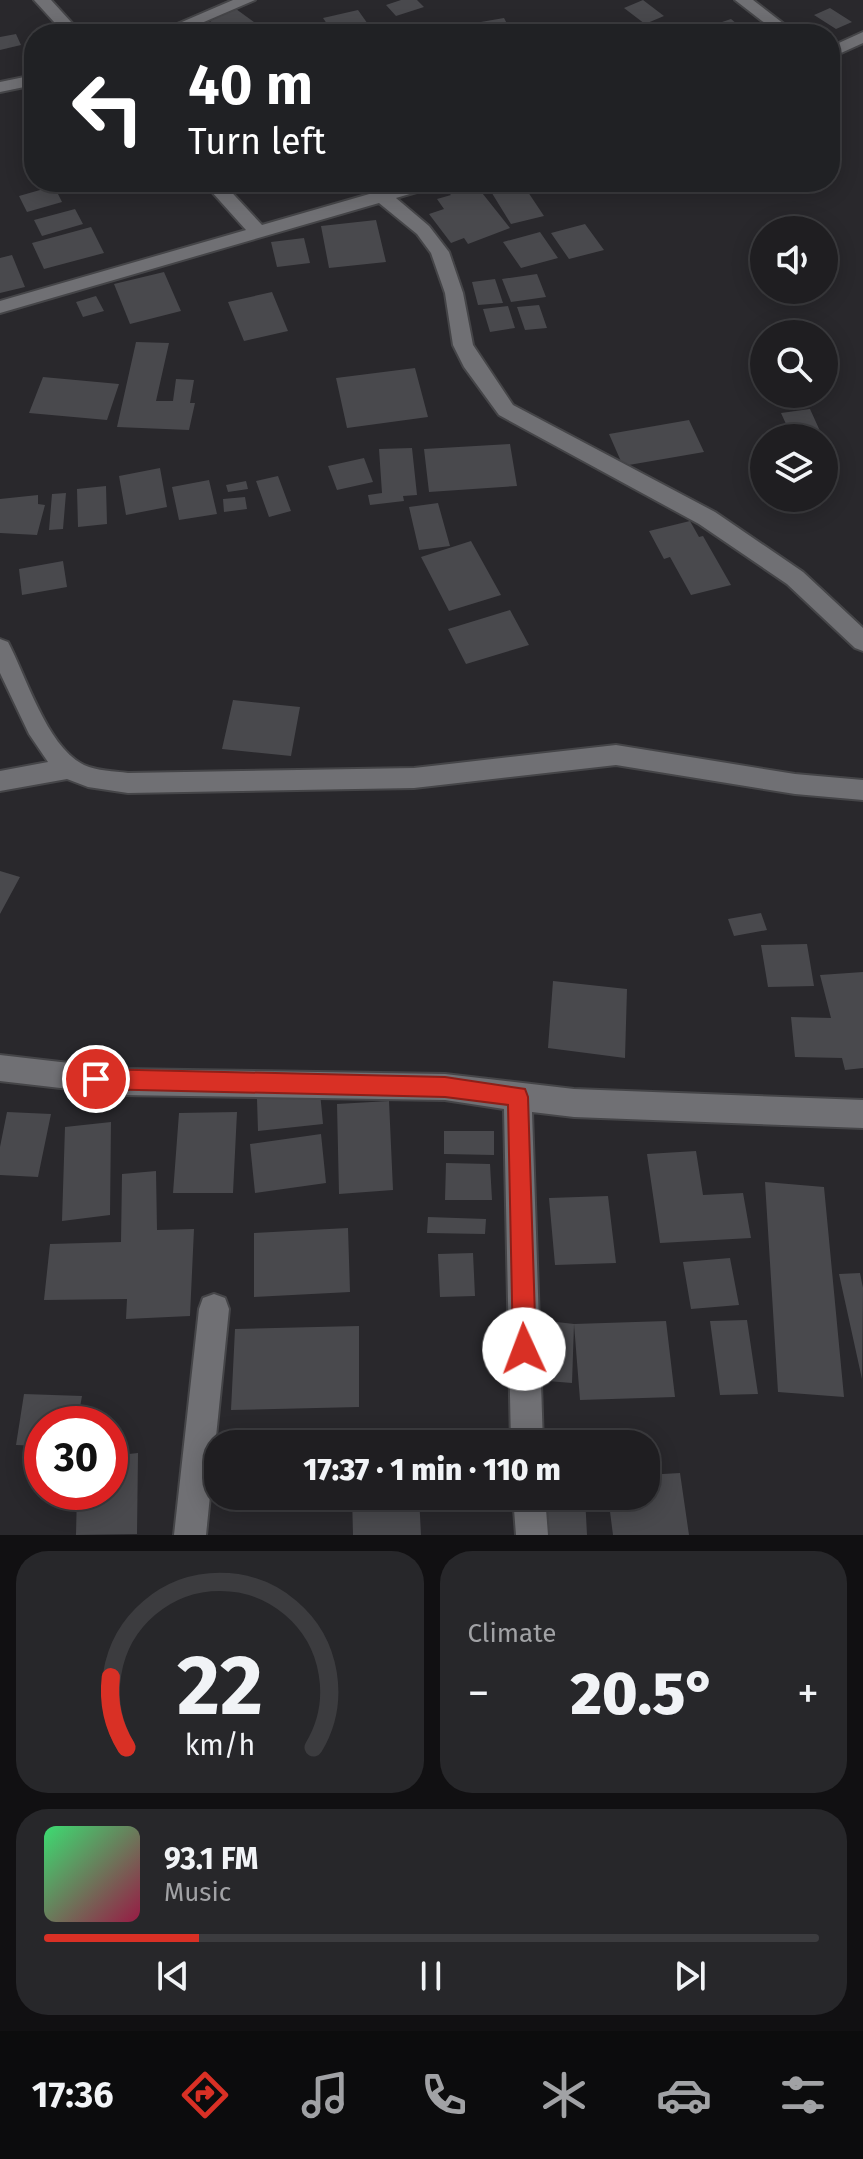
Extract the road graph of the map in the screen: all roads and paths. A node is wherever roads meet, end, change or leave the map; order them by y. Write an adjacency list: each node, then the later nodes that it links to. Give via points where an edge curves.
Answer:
1 (42, 0): 4 (street)
2 (247, 0): 5 (street)
3 (743, 0): 6 (street)
4 (65, 24)
5 (187, 24)
6 (775, 24)
7 (859, 43): 8 (street)
8 (840, 50)
9 (24, 82): 10 (street)
10 (0, 87)
11 (221, 192): 14 (street)
12 (393, 192): 13 (street)
13 (381, 195): 14 (street); 16 (street, via 423,230 440,252 467,354 506,410 707,518 795,578)
14 (257, 231): 15 (street)
15 (0, 307)
16 (863, 642)
17 (0, 648): 18 (street, via 35,722)
18 (69, 769): 19 (street); 20 (street, via 128,783 399,779 616,755)
19 (0, 781)
20 (863, 790)
21 (0, 1068): 22 (street, via 121,1082 445,1087)
22 (518, 1097): 23 (street); 25 (street)
23 (863, 1114)
24 (214, 1309): 27 (street)
25 (527, 1430)
26 (530, 1510): 28 (street)
27 (190, 1535)
28 (532, 1535)

